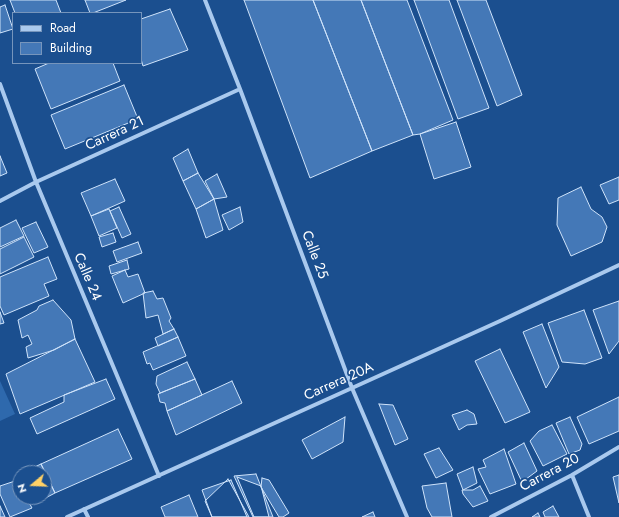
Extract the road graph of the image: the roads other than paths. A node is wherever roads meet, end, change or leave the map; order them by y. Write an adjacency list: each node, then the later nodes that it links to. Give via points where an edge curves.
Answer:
1 (205, 0): 3 (street, Calle 25)
2 (0, 84): 4 (street, Calle 24)
3 (240, 89): 4 (street, Carrera 21); 7 (street, Calle 25)
4 (36, 182): 5 (street, Carrera 21); 10 (street, Calle 24)
5 (0, 201)
6 (619, 265): 7 (street, Carrera 20A)
7 (352, 388): 10 (street, Carrera 20A); 14 (street, Calle 25)
8 (619, 447): 9 (street, Carrera 20)
9 (572, 475): 15 (street, Carrera 20); 16 (street)
10 (159, 476): 11 (street, Carrera 20A)
11 (84, 509): 12 (street, Carrera 20A); 13 (street)
12 (67, 517)
13 (88, 517)
14 (407, 517)
15 (491, 517)
16 (589, 517)

